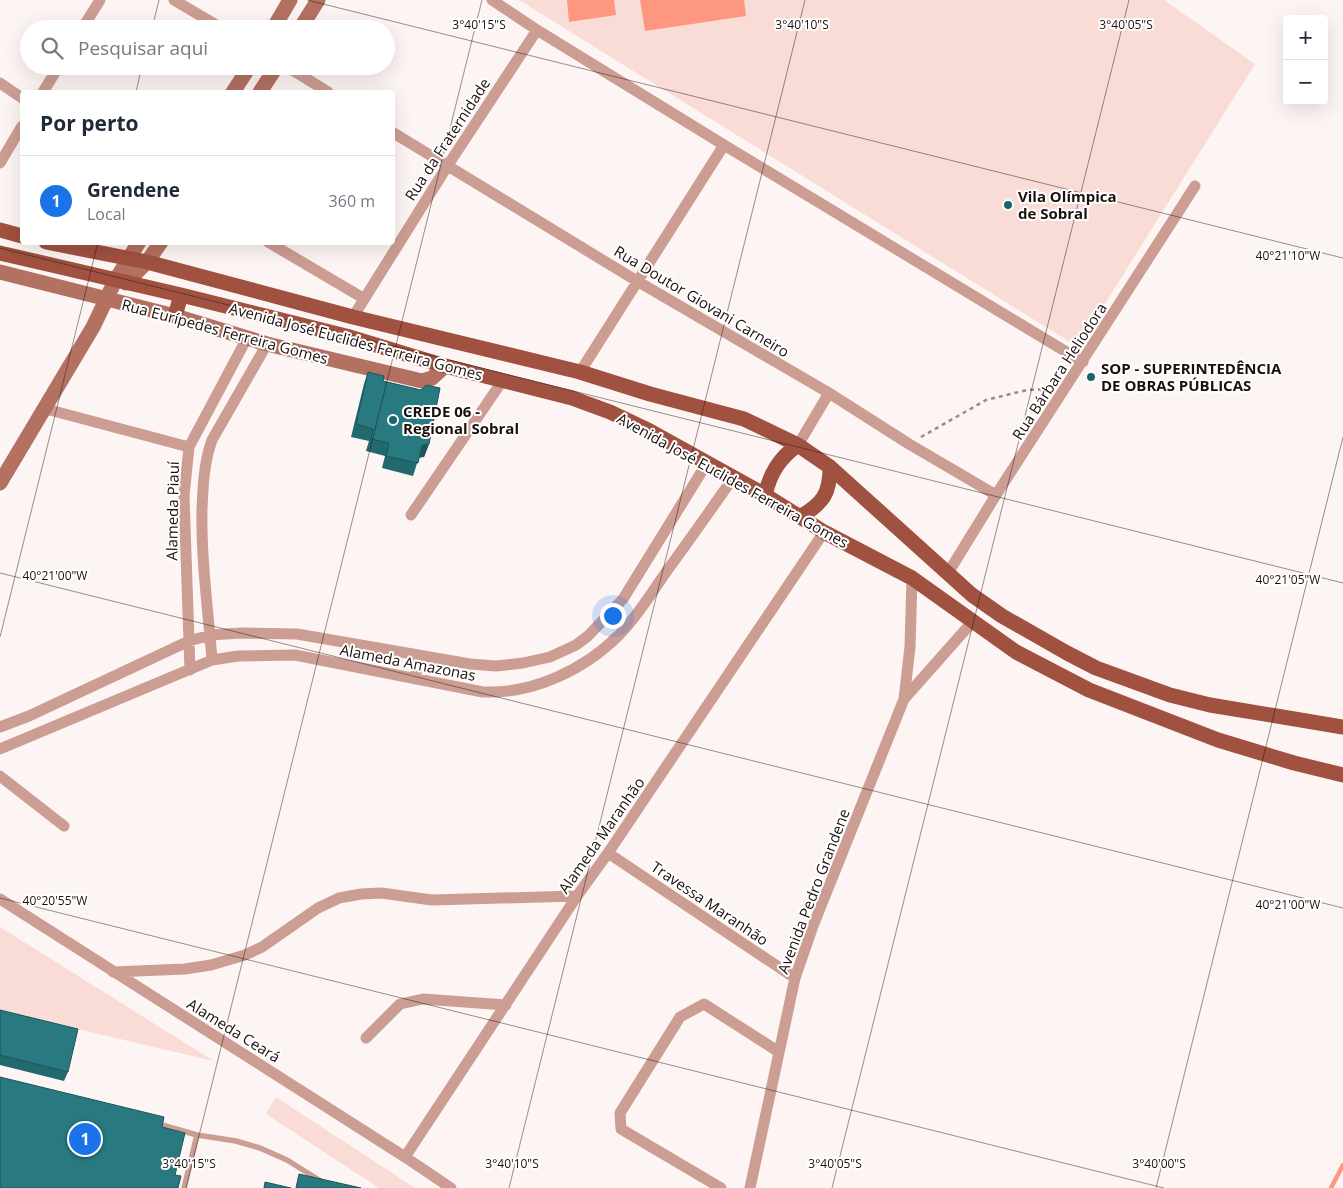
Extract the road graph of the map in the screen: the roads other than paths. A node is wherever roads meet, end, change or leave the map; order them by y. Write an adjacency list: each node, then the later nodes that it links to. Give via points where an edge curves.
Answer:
1 (100, 0): 6 (street)
2 (174, 0): 7 (street)
3 (290, 0): 8 (street)
4 (318, 0): 9 (street)
5 (492, 0): 10 (street)
6 (88, 20)
7 (208, 20)
8 (278, 20)
9 (306, 20)
10 (537, 30): 23 (street); 25 (street, Rua da Fraternidade)
11 (53, 75): 16 (street)
12 (244, 75): 17 (street)
13 (271, 75): 18 (street)
14 (301, 75): 19 (street)
15 (0, 83): 20 (street)
16 (44, 90)
17 (235, 90)
18 (261, 90)
19 (325, 90)
20 (20, 97)
21 (20, 129): 24 (street)
22 (395, 134): 25 (street, Rua Doutor Giovani Carneiro)
23 (724, 145): 37 (street); 46 (street)
24 (0, 164)
25 (448, 164): 37 (street, Rua Doutor Giovani Carneiro); 40 (street, Rua da Fraternidade)
26 (1195, 186): 46 (street, Rua Bárbara Heliodora)
27 (0, 230): 28 (main road)
28 (20, 235)
29 (61, 245): 34 (main road, Avenida José Euclides Ferreira Gomes)
30 (137, 245): 34 (street)
31 (159, 245): 35 (street)
32 (273, 245): 40 (street)
33 (0, 253): 38 (main road, Avenida José Euclides Ferreira Gomes)
34 (128, 258): 35 (main road, Avenida José Euclides Ferreira Gomes); 38 (street)
35 (147, 262): 38 (street); 43 (main road, Avenida José Euclides Ferreira Gomes)
36 (0, 272): 41 (street, Rua Eurípedes Ferreira Gomes)
37 (637, 281): 48 (street); 50 (street, Rua Doutor Giovani Carneiro)
38 (121, 282): 39 (main road, Avenida José Euclides Ferreira Gomes); 41 (street)
39 (181, 295): 42 (main road); 47 (main road, Avenida José Euclides Ferreira Gomes, via 346,336)
40 (364, 298): 43 (street, Rua da Fraternidade)
41 (106, 300): 42 (street, Rua Eurípedes Ferreira Gomes); 51 (street)
42 (175, 316): 44 (street, Rua Eurípedes Ferreira Gomes)
43 (353, 317): 48 (main road, Avenida José Euclides Ferreira Gomes)
44 (248, 338): 45 (street, Rua Eurípedes Ferreira Gomes); 53 (street, Alameda Piauí)
45 (267, 344): 47 (street, Rua Eurípedes Ferreira Gomes, via 422,381 432,378); 68 (street, Alameda Piauí, via 208,452 203,489 202,544)
46 (1083, 362): 58 (street, Rua Bárbara Heliodora)
47 (445, 366): 49 (main road, Avenida José Euclides Ferreira Gomes)
48 (580, 372): 52 (main road, Avenida José Euclides Ferreira Gomes, via 744,419)
49 (503, 380): 54 (main road, Avenida José Euclides Ferreira Gomes, via 572,398 610,412); 60 (street)
50 (829, 393): 52 (street); 58 (street, Rua Doutor Giovani Carneiro)
51 (46, 409): 53 (street); 57 (street)
52 (798, 445): 55 (main road, Avenida José Euclides Ferreira Gomes); 59 (main road, via 787,452 774,468)
53 (189, 447): 69 (street, Alameda Piauí, via 184,496)
54 (707, 463): 56 (main road, Avenida José Euclides Ferreira Gomes); 65 (street, Alameda Amazonas, via 623,599)
55 (830, 467): 61 (main road, via 826,496); 63 (main road, Avenida José Euclides Ferreira Gomes)
56 (733, 478): 59 (main road, Avenida José Euclides Ferreira Gomes); 67 (street, Alameda Amazonas)
57 (0, 483)
58 (996, 495): 63 (street, Rua Bárbara Heliodora)
59 (765, 496): 61 (main road, Avenida José Euclides Ferreira Gomes)
60 (411, 515)
61 (800, 517): 62 (main road, Avenida José Euclides Ferreira Gomes)
62 (824, 532): 64 (main road, Avenida José Euclides Ferreira Gomes); 83 (street, Alameda Maranhão)
63 (948, 574): 78 (main road, Avenida José Euclides Ferreira Gomes, via 1002,616 1096,668 1132,682 1210,705)
64 (912, 578): 66 (main road, Avenida José Euclides Ferreira Gomes); 76 (street, Avenida Pedro Grandene)
65 (610, 614): 67 (street); 70 (street, Alameda Amazonas, via 588,636)
66 (974, 620): 76 (street, Avenida Pedro Grandene); 80 (main road, Avenida José Euclides Ferreira Gomes, via 1016,652 1089,690 1218,740)
67 (621, 634): 74 (street, Alameda Amazonas, via 604,650)
68 (210, 635): 69 (street, Alameda Amazonas); 71 (street, Alameda Amazonas, via 297,634); 72 (street, Alameda Piauí)
69 (189, 641): 73 (street, Alameda Piauí); 77 (street, Alameda Amazonas)
70 (562, 651): 71 (street, Alameda Amazonas, via 550,657 496,666); 74 (street)
71 (420, 656): 75 (street)
72 (212, 660): 73 (street, Alameda Amazonas); 75 (street, Alameda Amazonas, via 238,656 295,656)
73 (190, 670): 79 (street, Alameda Amazonas)
74 (569, 671): 75 (street, Alameda Amazonas, via 530,687 499,692)
75 (415, 679)
76 (904, 699): 87 (street, Avenida Pedro Grandene, via 812,926)
77 (0, 727)
78 (1343, 727)
79 (0, 749)
80 (1343, 775)
81 (0, 776): 82 (street)
82 (64, 826)
83 (608, 853): 84 (street, Alameda Maranhão); 87 (street, Travessa Maranhão)
84 (577, 896): 86 (street, via 432,900 381,893 360,894 340,898 318,908 245,955 185,969); 88 (street, Alameda Maranhão)
85 (0, 899): 86 (street, Alameda Ceará)
86 (113, 972): 93 (street, Alameda Ceará)
87 (795, 978): 90 (street, Avenida Pedro Grandene)
88 (506, 1005): 89 (street, via 423,999 400,1004); 93 (street, Alameda Maranhão)
89 (366, 1038)
90 (779, 1052): 97 (street, via 704,1004 680,1017 620,1113 621,1129); 98 (street, Avenida Pedro Grandene)
91 (150, 1122): 92 (lane)
92 (198, 1135): 94 (lane); 95 (lane, via 260,1148 287,1160)
93 (405, 1156): 96 (street, Alameda Ceará)
94 (184, 1188)
95 (332, 1188)
96 (451, 1188)
97 (721, 1188)
98 (750, 1188)

